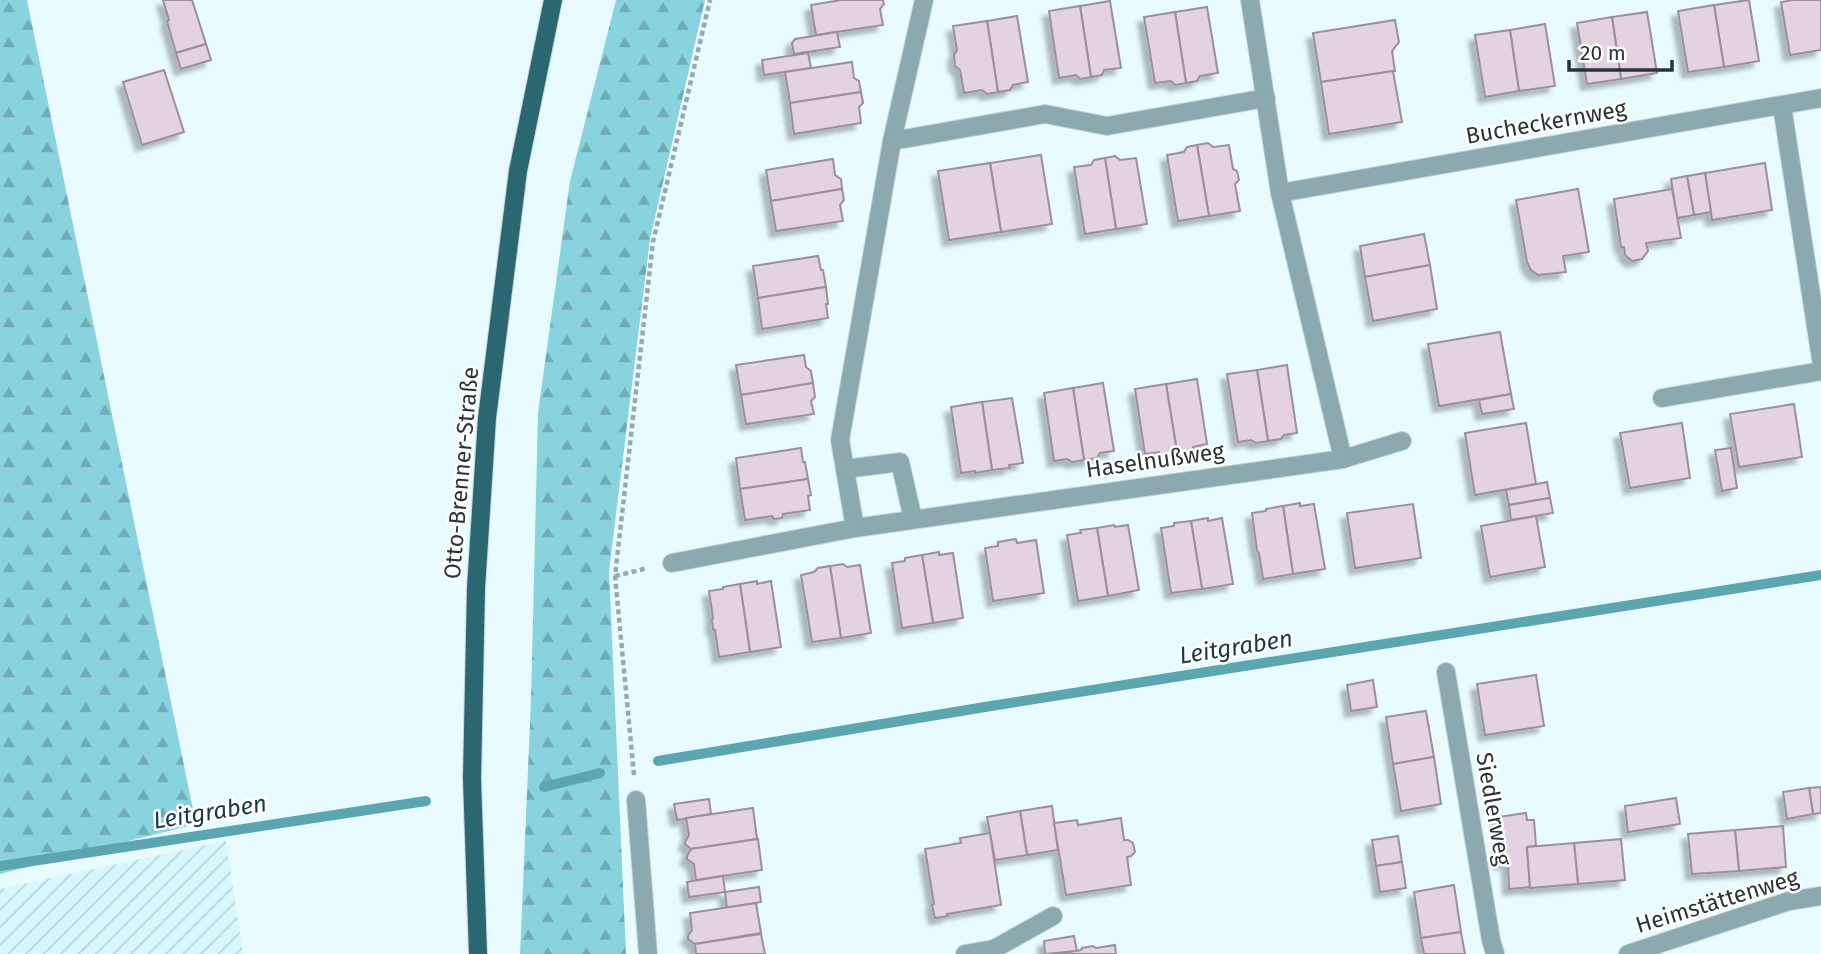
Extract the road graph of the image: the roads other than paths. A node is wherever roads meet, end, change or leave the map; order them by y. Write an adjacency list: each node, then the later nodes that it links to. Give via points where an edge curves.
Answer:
1 (553, 0): 23 (main road, Otto-Brenner-Straße, via 519,171 486,431 475,588 472,766)
2 (924, 0): 7 (street)
3 (1251, 0): 4 (street)
4 (1266, 98): 7 (street, via 1107,126 1045,114); 8 (street)
5 (1821, 98): 6 (street, Bucheckernweg)
6 (1782, 106): 8 (street, Bucheckernweg); 9 (street)
7 (891, 141): 14 (street, via 840,440)
8 (1280, 193): 13 (street)
9 (1821, 359)
10 (1821, 371): 11 (street)
11 (1662, 398)
12 (1402, 441): 13 (street, Haselnußweg)
13 (1343, 459): 15 (street, Haselnußweg)
14 (845, 470): 15 (street, via 900,461); 16 (street)
15 (912, 519): 16 (street, Haselnußweg)
16 (855, 528): 17 (street, Haselnußweg)
17 (672, 563)
18 (1446, 673): 26 (street, Siedlerweg)
19 (636, 800): 24 (street)
20 (1821, 896): 27 (street, Heimstättenweg, via 1789,901)
21 (1053, 916): 22 (street)
22 (995, 951): 25 (street)
23 (478, 954)
24 (648, 954)
25 (965, 954)
26 (1495, 954)
27 (1628, 954)

